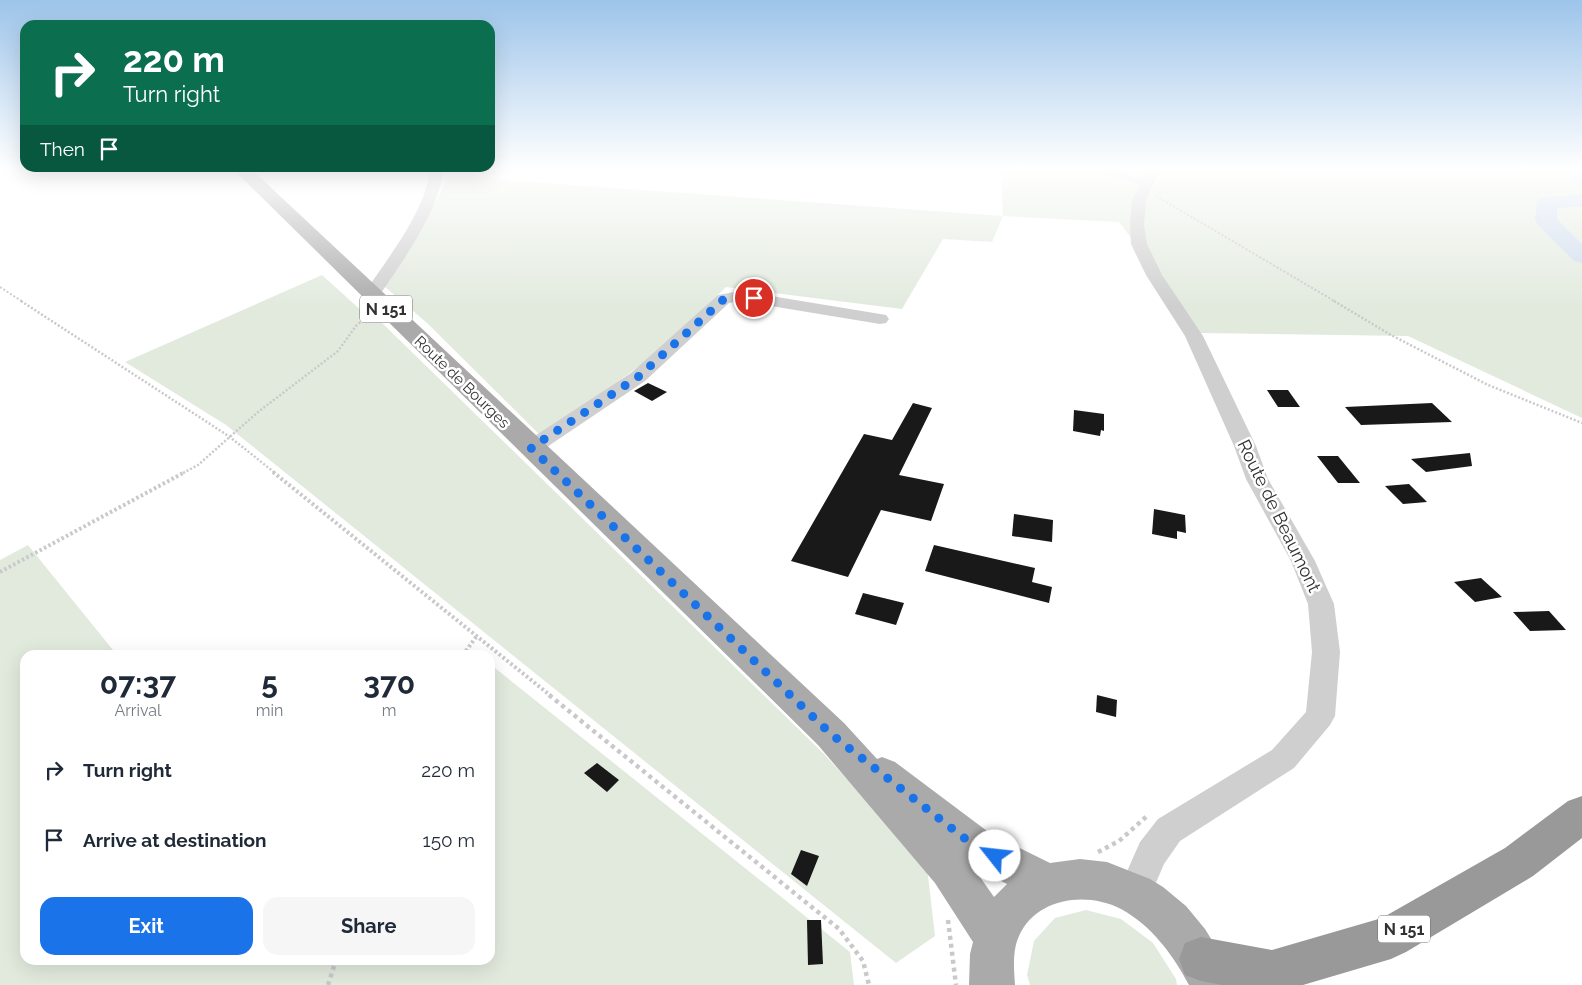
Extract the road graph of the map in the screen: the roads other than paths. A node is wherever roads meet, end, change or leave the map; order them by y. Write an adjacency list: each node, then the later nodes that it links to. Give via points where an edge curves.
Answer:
1 (289, 215): 4 (main road, Route de Bourges / N 151)
2 (422, 215): 4 (street)
3 (1138, 215): 10 (street, Route de Beaumont, via 1139,244 1154,275 1194,336 1246,446 1257,479 1303,561 1321,604 1326,652 1320,716 1283,759 1169,830 1152,853)
4 (376, 299): 6 (main road, Route de Bourges / N 151)
5 (880, 319): 6 (street, via 740,296 724,299 638,377)
6 (531, 448): 7 (main road, N 151)
7 (831, 734): 9 (main road, N 151, via 977,848); 11 (main road, N 151, via 950,869)
8 (1582, 814): 12 (highway, N 151, via 1519,862 1391,937 1272,972)
9 (1047, 883): 10 (main road, via 1075,878 1104,882); 11 (main road, via 1024,894 1007,912)
10 (1134, 894): 12 (main road, via 1160,911 1182,933)
11 (995, 936): 13 (main road, via 990,972)
12 (1206, 972)
13 (992, 985)

